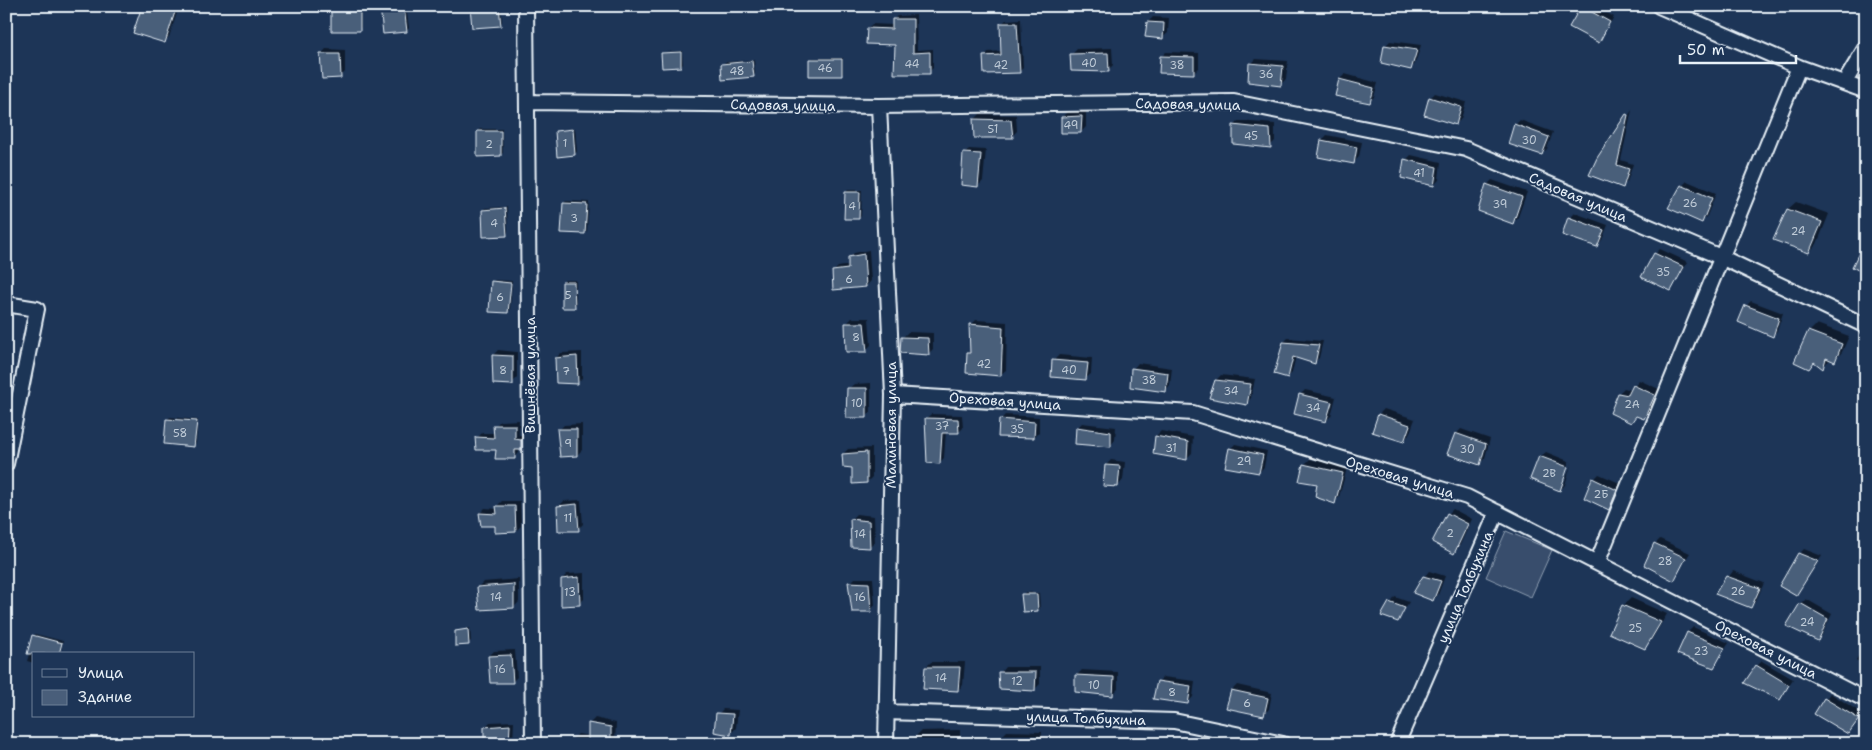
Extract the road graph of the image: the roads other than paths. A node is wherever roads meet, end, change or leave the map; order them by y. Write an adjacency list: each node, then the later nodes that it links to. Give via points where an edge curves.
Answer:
1 (526, 6): 7 (street, Вишнёвая улица)
2 (1660, 6): 4 (street)
3 (1866, 47): 5 (street)
4 (1799, 67): 5 (street); 9 (street)
5 (1844, 82): 6 (street)
6 (1866, 91)
7 (528, 102): 8 (street, Садовая улица); 18 (street, Вишнёвая улица)
8 (879, 106): 9 (street, Садовая улица, via 1234,102 1466,149); 12 (street, Малиновая улица)
9 (1723, 258): 11 (street, Садовая улица); 15 (street)
10 (6, 304): 13 (street, via 37,309)
11 (1866, 326)
12 (893, 394): 14 (street, Ореховая улица, via 1193,413 1467,497); 17 (street, Малиновая улица)
13 (6, 464)
14 (1497, 512): 15 (street, Ореховая улица); 21 (street, улица Толбухина)
15 (1597, 563): 16 (street, Ореховая улица)
16 (1866, 700)
17 (886, 712): 19 (street, Малиновая улица); 20 (street, улица Толбухина, via 1174,721)
18 (533, 744)
19 (886, 744)
20 (1282, 744)
21 (1397, 744)

